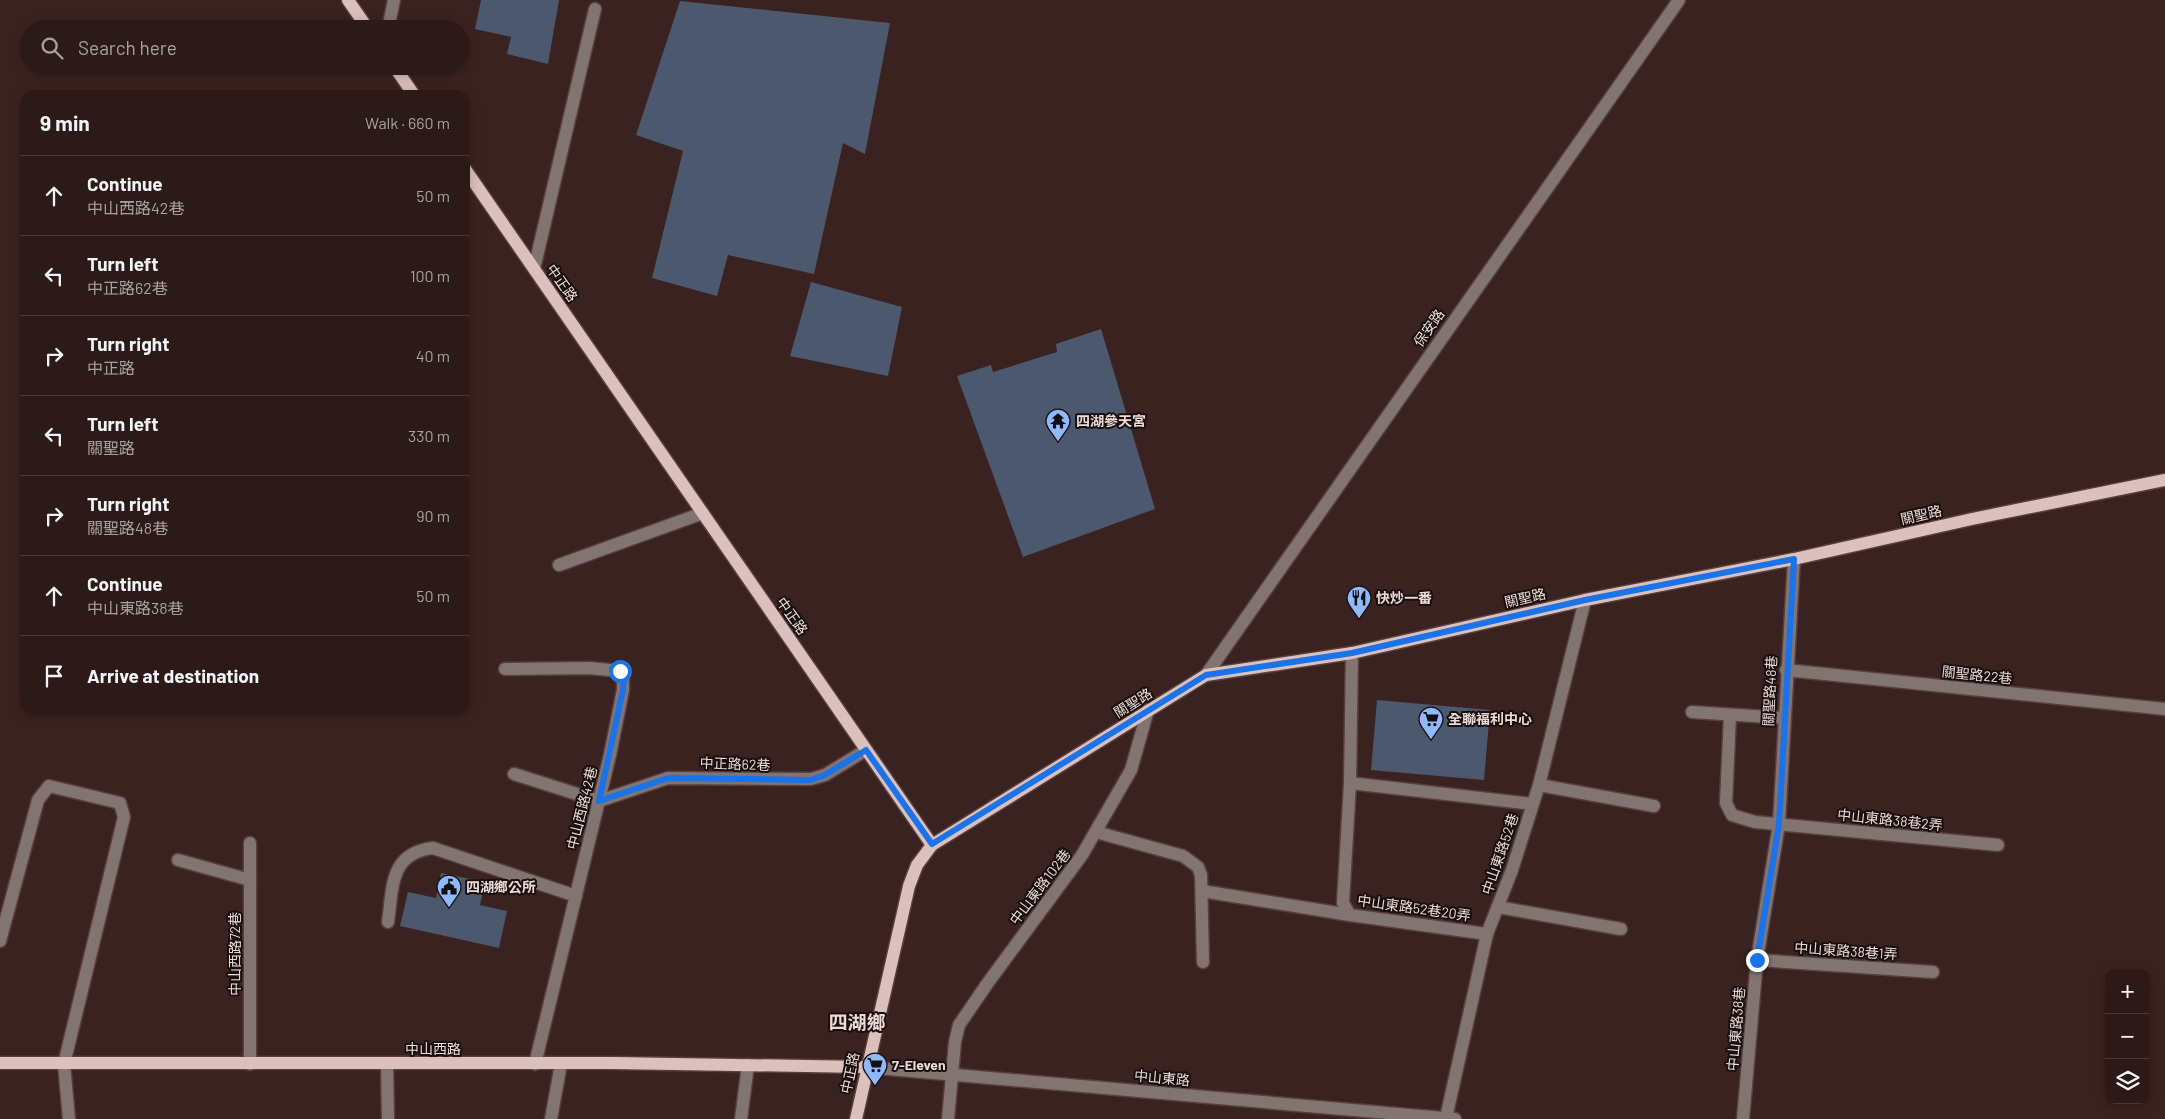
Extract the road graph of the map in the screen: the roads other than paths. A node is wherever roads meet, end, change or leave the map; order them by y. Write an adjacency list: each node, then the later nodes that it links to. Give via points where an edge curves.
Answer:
1 (348, 0): 5 (main road)
2 (394, 0): 6 (street)
3 (1679, 0): 19 (street, 保安路)
4 (595, 9): 10 (street)
5 (362, 20)
6 (390, 20)
7 (400, 75): 8 (main road)
8 (411, 90)
9 (470, 176): 10 (main road, 中正路)
10 (534, 269): 12 (main road, 中正路)
11 (2165, 480): 13 (main road, 關聖路)
12 (703, 513): 14 (street); 25 (main road, 中正路)
13 (1794, 559): 15 (main road, 關聖路); 18 (street, 關聖路48巷)
14 (559, 565)
15 (1585, 600): 16 (main road, 關聖路); 28 (street, 中山東路52巷)
16 (1352, 653): 19 (main road, 關聖路); 27 (street, 中山東路52巷20弄)
17 (505, 669): 29 (street, 中山西路42巷, via 588,668 620,671 624,676)
18 (1786, 670): 20 (street, 關聖路22巷); 24 (street, 關聖路48巷)
19 (1206, 675): 21 (main road, 關聖路)
20 (2165, 709)
21 (1148, 710): 33 (street, 中山東路102巷, via 1131,770); 35 (main road, 關聖路)
22 (1692, 712): 23 (street)
23 (1730, 715): 24 (street); 32 (street, 中山東路38巷2弄, via 1726,803 1732,815 1755,822)
24 (1784, 718): 32 (street, 關聖路48巷)
25 (866, 750): 29 (street, 中正路62巷, via 811,780 668,778); 35 (main road, 中正路)
26 (514, 774): 29 (street)
27 (1350, 783): 30 (street); 42 (street, 中山東路52巷20弄, via 1342,903)
28 (1539, 785): 30 (street, 中山東路52巷); 31 (street)
29 (599, 801): 40 (street, 中山西路42巷)
30 (1532, 804): 41 (street, 中山東路52巷)
31 (1654, 806)
32 (1779, 824): 36 (street, 中山東路38巷2弄); 47 (street, 中山東路38巷)
33 (1096, 832): 39 (street, via 1190,860 1202,875); 58 (street, 中山東路102巷, via 966,1013 955,1042)
34 (250, 843): 38 (street, 中山西路72巷)
35 (932, 844): 57 (main road, 中正路, via 917,865 909,886)
36 (1998, 846)
37 (178, 860): 38 (street)
38 (250, 880): 52 (street, 中山西路72巷)
39 (1202, 891): 42 (street); 48 (street)
40 (576, 896): 43 (street, via 433,848 416,850 402,862 394,882); 54 (street, 中山西路42巷)
41 (1498, 907): 44 (street); 45 (street, 中山東路52巷)
42 (1350, 916): 45 (street, 中山東路52巷20弄)
43 (388, 922)
44 (1622, 928)
45 (1487, 934): 66 (street, 中山東路52巷)
46 (0, 941): 51 (street, via 38,800 49,786 120,803 124,817)
47 (1757, 960): 49 (street, 中山東路38巷1弄); 67 (street, 中山東路38巷)
48 (1204, 962)
49 (1933, 972)
50 (0, 1063): 51 (main road, 中山西路)
51 (64, 1064): 52 (main road, 中山西路); 60 (street)
52 (250, 1064): 53 (main road, 中山西路)
53 (387, 1064): 54 (main road, 中山西路); 61 (street)
54 (535, 1064): 55 (main road, 中山西路)
55 (561, 1064): 56 (main road, 中山西路); 62 (street)
56 (748, 1065): 57 (main road, 中山西路); 63 (street)
57 (866, 1067): 58 (street, 中山東路); 64 (main road, 中正路)
58 (953, 1076): 59 (street, 中山東路); 65 (street, 中山東路102巷)
59 (1406, 1116): 66 (street, 中山東路)
60 (69, 1119)
61 (388, 1119)
62 (551, 1119)
63 (741, 1119)
64 (856, 1119)
65 (948, 1119)
66 (1450, 1119)
67 (1743, 1119)

